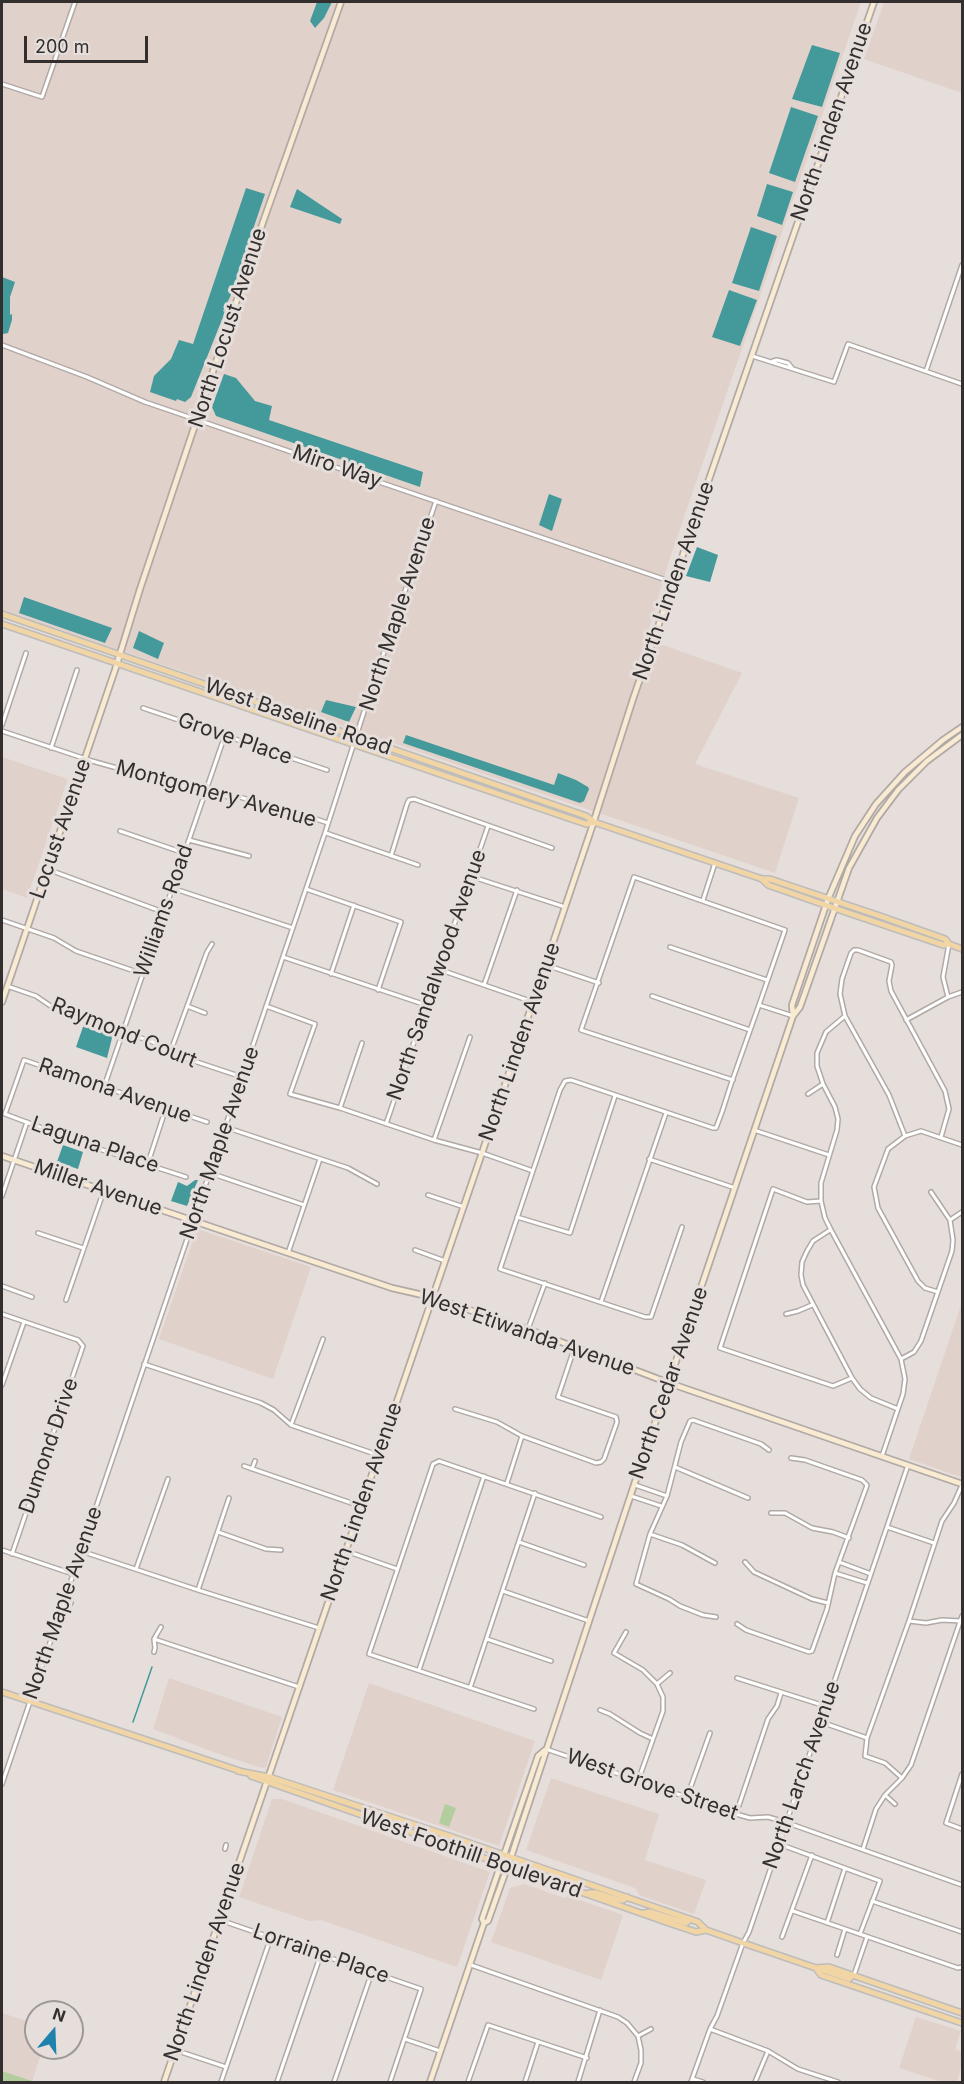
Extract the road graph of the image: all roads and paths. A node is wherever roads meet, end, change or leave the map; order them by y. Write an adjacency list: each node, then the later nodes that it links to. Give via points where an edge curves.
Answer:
1 (75, 2): 4 (street, via 42,98)
2 (341, 2): 10 (street, North Locust Avenue)
3 (874, 2): 7 (street, North Linden Avenue)
4 (2, 84)
5 (963, 265): 8 (street)
6 (2, 345): 10 (street, Miro Way)
7 (752, 356): 8 (street, via 834,382 848,344); 12 (street, North Linden Avenue)
8 (926, 371): 9 (street)
9 (963, 384)
10 (198, 420): 11 (street, Miro Way); 16 (street, North Locust Avenue)
11 (436, 501): 12 (street, Miro Way); 25 (street, North Maple Avenue)
12 (674, 583): 31 (street, North Linden Avenue)
13 (2, 614): 16 (main road, West Baseline Road)
14 (2, 624): 17 (main road, West Baseline Road)
15 (26, 653): 20 (street)
16 (120, 655): 17 (street, Locust Avenue); 25 (main road, West Baseline Road)
17 (117, 664): 26 (main road, West Baseline Road); 28 (street, Locust Avenue)
18 (77, 670): 27 (street)
19 (143, 708): 23 (street, Grove Place)
20 (2, 725)
21 (963, 728): 49 (street, North Cedar Avenue, via 924,755 876,804 855,836)
22 (2, 731): 27 (street, Montgomery Avenue)
23 (225, 735): 29 (street, Grove Place); 30 (street, Williams Road)
24 (963, 735): 51 (street, North Cedar Avenue, via 927,760 887,804 860,846)
25 (357, 737): 26 (street, North Maple Avenue); 31 (main road, West Baseline Road)
26 (354, 745): 31 (main road, West Baseline Road, via 586,824); 32 (street, North Maple Avenue)
27 (51, 748): 28 (street, Montgomery Avenue)
28 (85, 758): 30 (street, Montgomery Avenue); 43 (street, Locust Avenue)
29 (327, 770)
30 (205, 792): 32 (street, Montgomery Avenue, via 240,797); 36 (street, Williams Road)
31 (594, 822): 41 (main road, West Baseline Road); 52 (street, North Linden Avenue)
32 (328, 823): 35 (street, North Maple Avenue)
33 (488, 826): 37 (street); 40 (street, via 411,800); 44 (street, North Sandalwood Avenue)
34 (120, 831): 38 (street)
35 (326, 833): 40 (street); 46 (street, North Maple Avenue)
36 (189, 840): 38 (street, Williams Road); 39 (street)
37 (552, 848)
38 (184, 853): 45 (street, Williams Road)
39 (249, 856)
40 (391, 856): 42 (street)
41 (715, 863): 48 (street); 49 (main road, West Baseline Road, via 770,879)
42 (418, 865)
43 (47, 869): 53 (street); 55 (street, Locust Avenue)
44 (470, 876): 47 (street); 63 (street, North Sandalwood Avenue)
45 (172, 888): 53 (street, Williams Road); 56 (street)
46 (306, 889): 50 (street); 56 (street, North Maple Avenue)
47 (517, 890): 52 (street); 68 (street)
48 (703, 900): 66 (street, via 785,930); 67 (street, via 634,878)
49 (826, 902): 51 (main road, West Baseline Road); 81 (street, North Cedar Avenue, via 792,1005)
50 (354, 905): 65 (street); 70 (street, via 401,922)
51 (835, 905): 57 (main road, West Baseline Road, via 945,939); 81 (street, North Cedar Avenue, via 800,1007)
52 (565, 907): 62 (street, North Linden Avenue)
53 (164, 912): 64 (street, Williams Road)
54 (2, 920): 55 (street)
55 (27, 928): 64 (street, via 73,950); 69 (street, Locust Avenue)
56 (293, 928): 61 (street, North Maple Avenue)
57 (949, 944): 60 (main road, West Baseline Road); 73 (street, via 943,977)
58 (212, 945): 78 (street)
59 (670, 946): 66 (street)
60 (963, 949)
61 (283, 957): 65 (street); 79 (street, North Maple Avenue)
62 (546, 964): 67 (street); 75 (street, North Linden Avenue)
63 (438, 969): 68 (street); 76 (street, North Sandalwood Avenue)
64 (143, 974): 85 (street, Williams Road)
65 (331, 975): 70 (street)
66 (767, 980): 77 (street)
67 (599, 983): 90 (street, via 581,1030)
68 (484, 985): 75 (street)
69 (7, 986): 74 (street, Locust Avenue); 85 (street, Raymond Court, via 36,996 55,1009)
70 (378, 990): 76 (street)
71 (963, 992): 73 (street)
72 (652, 996): 84 (street)
73 (948, 997): 83 (street)
74 (2, 1002)
75 (533, 1002): 108 (street, North Linden Avenue)
76 (426, 1005): 101 (street, North Sandalwood Avenue)
77 (759, 1005): 81 (street); 84 (street)
78 (187, 1006): 80 (street); 88 (street)
79 (266, 1006): 89 (street, North Maple Avenue); 96 (street, via 315,1024 290,1094)
80 (205, 1013)
81 (793, 1016): 103 (street, North Cedar Avenue)
82 (845, 1016): 83 (street, via 841,986 851,953 858,950 891,962 891,991); 91 (street, via 833,1024 817,1053); 104 (street, via 889,1095)
83 (906, 1020): 105 (street, via 945,1090 949,1109)
84 (750, 1030): 90 (street)
85 (123, 1032): 88 (street, Raymond Court, via 153,1042); 92 (street, Williams Road)
86 (470, 1037): 106 (street)
87 (362, 1043): 96 (street)
88 (170, 1053): 89 (street, Raymond Court)
89 (242, 1077): 102 (street, North Maple Avenue)
90 (733, 1080): 97 (street, via 716,1128)
91 (823, 1084): 93 (street); 109 (street, via 838,1119)
92 (104, 1087): 95 (street, Ramona Avenue); 98 (street, Ramona Avenue, via 24,1060)
93 (808, 1094)
94 (615, 1096): 97 (street); 115 (street, via 565,1081); 128 (street, via 570,1233)
95 (166, 1108): 100 (street, Ramona Avenue); 114 (street)
96 (340, 1108): 101 (street)
97 (666, 1113): 112 (street)
98 (5, 1114): 99 (street, Laguna Place)
99 (27, 1122): 113 (street); 114 (street, Laguna Place)
100 (207, 1122)
101 (386, 1124): 106 (street)
102 (225, 1127): 111 (street); 116 (street, North Maple Avenue)
103 (754, 1130): 109 (street); 119 (street, North Cedar Avenue)
104 (905, 1136): 105 (street, via 921,1131); 140 (street, via 888,1149 874,1187 878,1208 918,1281)
105 (941, 1137): 107 (street)
106 (434, 1140): 108 (street)
107 (963, 1145)
108 (482, 1154): 115 (street); 126 (street, North Linden Avenue)
109 (829, 1155): 124 (street, via 821,1183)
110 (2, 1156): 113 (street, Miller Avenue)
111 (320, 1159): 118 (street, via 348,1168); 125 (street)
112 (650, 1159): 119 (street); 144 (street)
113 (14, 1160): 120 (street, Miller Avenue); 123 (street)
114 (148, 1163): 117 (street, Laguna Place)
115 (532, 1171): 128 (street)
116 (210, 1173): 125 (street); 130 (street, North Maple Avenue)
117 (186, 1177)
118 (377, 1184)
119 (735, 1188): 155 (street, North Cedar Avenue)
120 (104, 1190): 130 (street, Miller Avenue); 134 (street)
121 (931, 1192): 129 (street)
122 (428, 1195): 126 (street)
123 (2, 1196)
124 (821, 1201): 132 (street); 154 (street, via 807,1202 772,1189 720,1348 833,1386)
125 (304, 1205): 136 (street)
126 (464, 1207): 137 (street, North Linden Avenue)
127 (963, 1212): 129 (street)
128 (517, 1217): 138 (street, via 500,1269)
129 (950, 1220): 140 (street, via 952,1251)
130 (194, 1221): 136 (street, West Etiwanda Avenue); 153 (street, North Maple Avenue)
131 (682, 1227): 144 (street, via 651,1317)
132 (831, 1230): 145 (street, via 813,1241 802,1262 803,1285); 152 (street)
133 (38, 1233): 134 (street)
134 (83, 1248): 143 (street)
135 (416, 1250): 137 (street)
136 (288, 1253): 142 (street, West Etiwanda Avenue)
137 (445, 1261): 142 (street, North Linden Avenue)
138 (545, 1283): 144 (street); 149 (street)
139 (2, 1286): 141 (street)
140 (938, 1293): 152 (street, via 921,1341 914,1352)
141 (32, 1297)
142 (432, 1298): 149 (street, West Etiwanda Avenue); 162 (street, North Linden Avenue)
143 (66, 1300)
144 (600, 1302)
145 (812, 1305): 147 (street); 154 (street)
146 (2, 1314): 148 (street)
147 (786, 1314)
148 (24, 1322): 156 (street); 194 (street, Dumond Drive, via 78,1340 83,1349)
149 (528, 1330): 151 (street, West Etiwanda Avenue)
150 (323, 1339): 159 (street)
151 (575, 1346): 155 (street, West Etiwanda Avenue); 160 (street, via 558,1397 616,1417 604,1459 596,1463)
152 (902, 1359): 158 (street, via 905,1379)
153 (144, 1364): 159 (street, via 261,1403); 192 (street, North Maple Avenue)
154 (852, 1378): 158 (street, via 871,1398)
155 (669, 1383): 163 (street, West Etiwanda Avenue); 174 (street, North Cedar Avenue)
156 (2, 1385)
157 (455, 1409): 160 (street, via 497,1422)
158 (898, 1409): 163 (street)
159 (291, 1425): 162 (street)
160 (522, 1436): 173 (street)
161 (769, 1450): 168 (street, via 693,1420)
162 (378, 1455): 180 (street, North Linden Avenue)
163 (882, 1456): 166 (street, West Etiwanda Avenue)
164 (791, 1458): 187 (street, via 865,1483 867,1488)
165 (255, 1461): 169 (street)
166 (908, 1465): 172 (street, West Etiwanda Avenue); 184 (street, North Larch Avenue)
167 (244, 1466): 169 (street)
168 (675, 1467): 177 (street); 179 (street)
169 (252, 1469): 180 (street)
170 (484, 1476): 173 (street); 200 (street, via 435,1461); 225 (street)
171 (168, 1479): 199 (street)
172 (962, 1483): 189 (street)
173 (507, 1484): 175 (street)
174 (634, 1485): 176 (street, North Cedar Avenue); 177 (street)
175 (535, 1493): 183 (street); 188 (street)
176 (631, 1496): 181 (street); 214 (street, North Cedar Avenue)
177 (667, 1496): 181 (street)
178 (229, 1498): 185 (street)
179 (748, 1498)
180 (360, 1506): 193 (street, North Linden Avenue)
181 (661, 1506): 186 (street)
182 (771, 1513): 187 (street, via 785,1513 812,1528)
183 (601, 1517)
184 (886, 1527): 189 (street); 203 (street, North Larch Avenue)
185 (218, 1532): 191 (street); 207 (street)
186 (650, 1534): 197 (street); 213 (street, via 636,1584 680,1606)
187 (849, 1538): 196 (street)
188 (519, 1542): 198 (street); 208 (street)
189 (934, 1543): 215 (street)
190 (2, 1550): 194 (street)
191 (281, 1550)
192 (81, 1551): 199 (street); 202 (street, North Maple Avenue)
193 (346, 1551): 200 (street); 219 (street, North Linden Avenue)
194 (12, 1554): 202 (street)
195 (745, 1562): 211 (street, via 754,1572)
196 (838, 1562): 201 (street); 203 (street)
197 (715, 1563)
198 (584, 1565)
199 (136, 1569): 207 (street)
200 (397, 1569): 225 (street, via 369,1654)
201 (835, 1573): 205 (street); 211 (street)
202 (73, 1574): 204 (street, North Maple Avenue)
203 (871, 1574): 205 (street, North Larch Avenue)
204 (70, 1582): 206 (street); 209 (street, North Maple Avenue)
205 (867, 1583): 234 (street, North Larch Avenue)
206 (77, 1584)
207 (198, 1590): 219 (street)
208 (503, 1591): 214 (street); 222 (street)
209 (64, 1600): 210 (street); 233 (street, North Maple Avenue)
210 (71, 1603)
211 (828, 1603): 217 (street, via 812,1651)
212 (963, 1616): 216 (street)
213 (716, 1617)
214 (589, 1621): 241 (street, North Cedar Avenue)
215 (909, 1621): 216 (street); 240 (street)
216 (961, 1621): 244 (street, via 911,1765)
217 (737, 1624)
218 (160, 1627): 221 (street)
219 (319, 1628): 229 (street, North Linden Avenue)
220 (626, 1632): 228 (street, via 614,1653 643,1670)
221 (154, 1639): 223 (street); 229 (street)
222 (487, 1639): 224 (street); 230 (street)
223 (154, 1652)
224 (551, 1661)
225 (419, 1670): 230 (street)
226 (670, 1673): 228 (street)
227 (737, 1678): 232 (street)
228 (657, 1684): 239 (street, via 663,1697 663,1712)
229 (299, 1687): 245 (street, North Linden Avenue)
230 (470, 1688): 235 (street)
231 (2, 1692): 233 (main road, West Foothill Boulevard)
232 (781, 1693): 234 (street); 252 (street, via 768,1719)
233 (30, 1701): 245 (main road, West Foothill Boulevard); 247 (street, North Maple Avenue)
234 (825, 1706): 237 (street, North Larch Avenue)
235 (534, 1709)
236 (600, 1710): 239 (street)
237 (820, 1722): 240 (street); 253 (street, North Larch Avenue)
238 (710, 1733): 250 (street)
239 (653, 1738): 246 (street)
240 (867, 1738): 244 (street, via 864,1756 885,1763)
241 (546, 1749): 242 (street, North Cedar Avenue, via 538,1756); 246 (street, West Grove Street); 248 (street, North Cedar Avenue)
242 (534, 1769): 248 (street, via 529,1792); 258 (street, North Cedar Avenue)
243 (963, 1774): 254 (street, via 946,1823)
244 (902, 1778): 249 (street)
245 (268, 1780): 258 (main road, West Foothill Boulevard); 259 (main road, West Foothill Boulevard); 268 (street, North Linden Avenue)
246 (638, 1780): 250 (street, West Grove Street)
247 (2, 1784)
248 (532, 1794): 258 (street, North Cedar Avenue)
249 (885, 1795): 251 (street); 256 (street)
250 (687, 1797): 252 (street, West Grove Street)
251 (895, 1804)
252 (736, 1814): 253 (street, West Grove Street)
253 (786, 1822): 255 (street, North Larch Avenue); 256 (street, West Grove Street)
254 (963, 1828)
255 (779, 1844): 257 (street); 277 (street, North Larch Avenue)
256 (862, 1850): 261 (street, West Grove Street)
257 (812, 1856): 260 (street); 265 (street)
258 (507, 1857): 259 (street, North Cedar Avenue); 263 (main road, West Foothill Boulevard)
259 (504, 1866): 262 (main road, West Foothill Boulevard); 280 (street, North Cedar Avenue)
260 (845, 1868): 264 (street, via 879,1881); 269 (street)
261 (963, 1886)
262 (584, 1894): 263 (main road, via 596,1893 618,1900); 266 (main road, West Foothill Boulevard)
263 (627, 1897): 267 (main road, West Foothill Boulevard)
264 (872, 1901): 272 (street); 273 (street)
265 (793, 1911): 269 (street); 275 (street)
266 (642, 1913): 267 (main road, via 686,1923); 271 (main road, West Foothill Boulevard, via 696,1932)
267 (690, 1919): 271 (main road, West Foothill Boulevard)
268 (220, 1920): 274 (street, Lorraine Place); 293 (street, North Linden Avenue)
269 (827, 1923): 270 (street)
270 (845, 1929): 273 (street); 279 (street)
271 (706, 1930): 277 (main road, West Foothill Boulevard)
272 (963, 1932)
273 (860, 1934): 276 (street)
274 (272, 1937): 278 (street, Lorraine Place); 297 (street)
275 (782, 1937)
276 (867, 1937): 281 (street); 284 (street)
277 (743, 1943): 282 (main road, West Foothill Boulevard); 289 (street, North Larch Avenue)
278 (321, 1954): 283 (street, Lorraine Place); 301 (street)
279 (837, 1956)
280 (471, 1965): 285 (street); 294 (street, North Cedar Avenue)
281 (963, 1967)
282 (816, 1968): 284 (main road, West Foothill Boulevard, via 830,1967); 287 (main road, West Foothill Boulevard, via 821,1975)
283 (372, 1972): 291 (street, Lorraine Place, via 421,1989); 302 (street)
284 (853, 1975): 286 (main road, West Foothill Boulevard)
285 (601, 2009): 290 (street, via 618,2017); 296 (street)
286 (963, 2013)
287 (963, 2023)
288 (651, 2029): 290 (street)
289 (710, 2029): 295 (street); 298 (street, North Larch Avenue)
290 (638, 2036): 308 (street, via 641,2063)
291 (405, 2040): 294 (street); 303 (street)
292 (538, 2042): 296 (street); 305 (street, via 488,2025); 306 (street)
293 (175, 2050): 297 (street); 299 (street, North Linden Avenue)
294 (440, 2051): 304 (street, North Cedar Avenue)
295 (768, 2051): 310 (street); 311 (street, via 798,2069)
296 (587, 2058): 307 (street)
297 (226, 2067): 300 (street)
298 (692, 2081): 309 (street)
299 (164, 2082)
300 (221, 2082)
301 (277, 2082)
302 (334, 2082)
303 (390, 2082)
304 (430, 2082)
305 (468, 2082)
306 (525, 2082)
307 (578, 2082)
308 (634, 2082)
309 (703, 2082)
310 (755, 2082)
311 (837, 2082)

